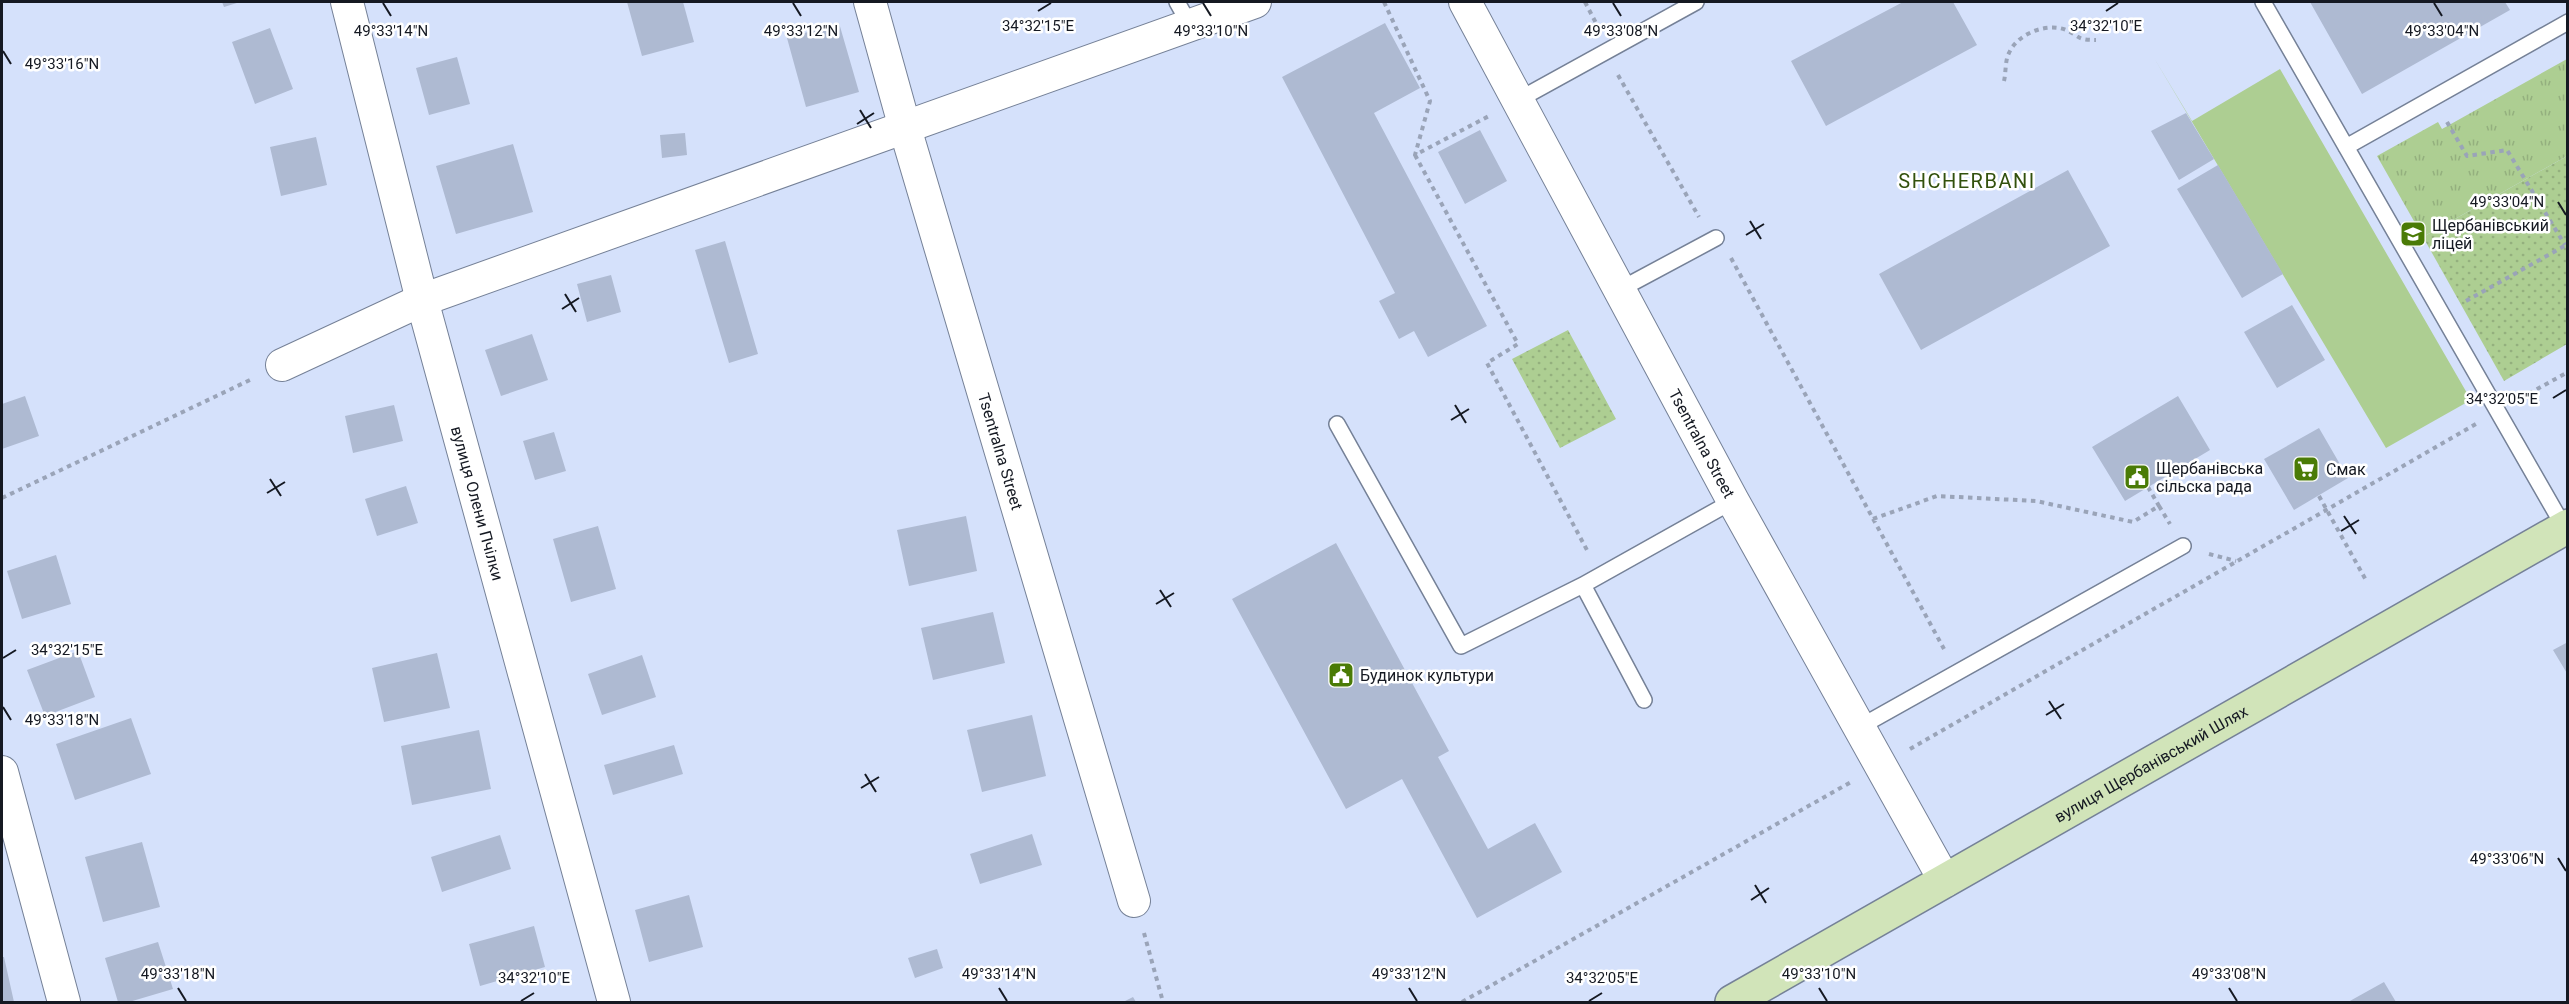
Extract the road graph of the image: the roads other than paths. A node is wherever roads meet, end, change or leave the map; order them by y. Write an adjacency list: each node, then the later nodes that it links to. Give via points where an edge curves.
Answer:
1 (347, 2): 14 (street, вулиця Олени Пчілки)
2 (870, 2): 10 (street, Tsentralna Street)
3 (1255, 2): 7 (street)
4 (1464, 2): 9 (street, Tsentralna Street)
5 (1696, 2): 9 (lane)
6 (2263, 2): 11 (lane)
7 (1183, 13): 10 (street)
8 (2568, 22): 11 (lane)
9 (1518, 100): 13 (street, Tsentralna Street)
10 (905, 128): 14 (street); 25 (street, Tsentralna Street)
11 (2346, 147): 18 (lane)
12 (1714, 239): 13 (lane)
13 (1619, 290): 17 (street, Tsentralna Street)
14 (422, 300): 15 (street); 27 (street, вулиця Олени Пчілки)
15 (282, 365)
16 (1337, 424): 20 (lane, via 1461,646)
17 (1733, 501): 20 (lane); 22 (street, Tsentralna Street)
18 (2566, 526): 24 (main road, вулиця Щербанівський Шлях)
19 (2182, 546): 22 (lane)
20 (1583, 585): 21 (lane)
21 (1644, 700)
22 (1858, 728): 24 (street, Tsentralna Street)
23 (2, 772): 26 (street)
24 (1945, 881): 28 (main road, вулиця Щербанівський Шлях)
25 (1134, 901)
26 (64, 1002)
27 (614, 1002)
28 (1732, 1002)

